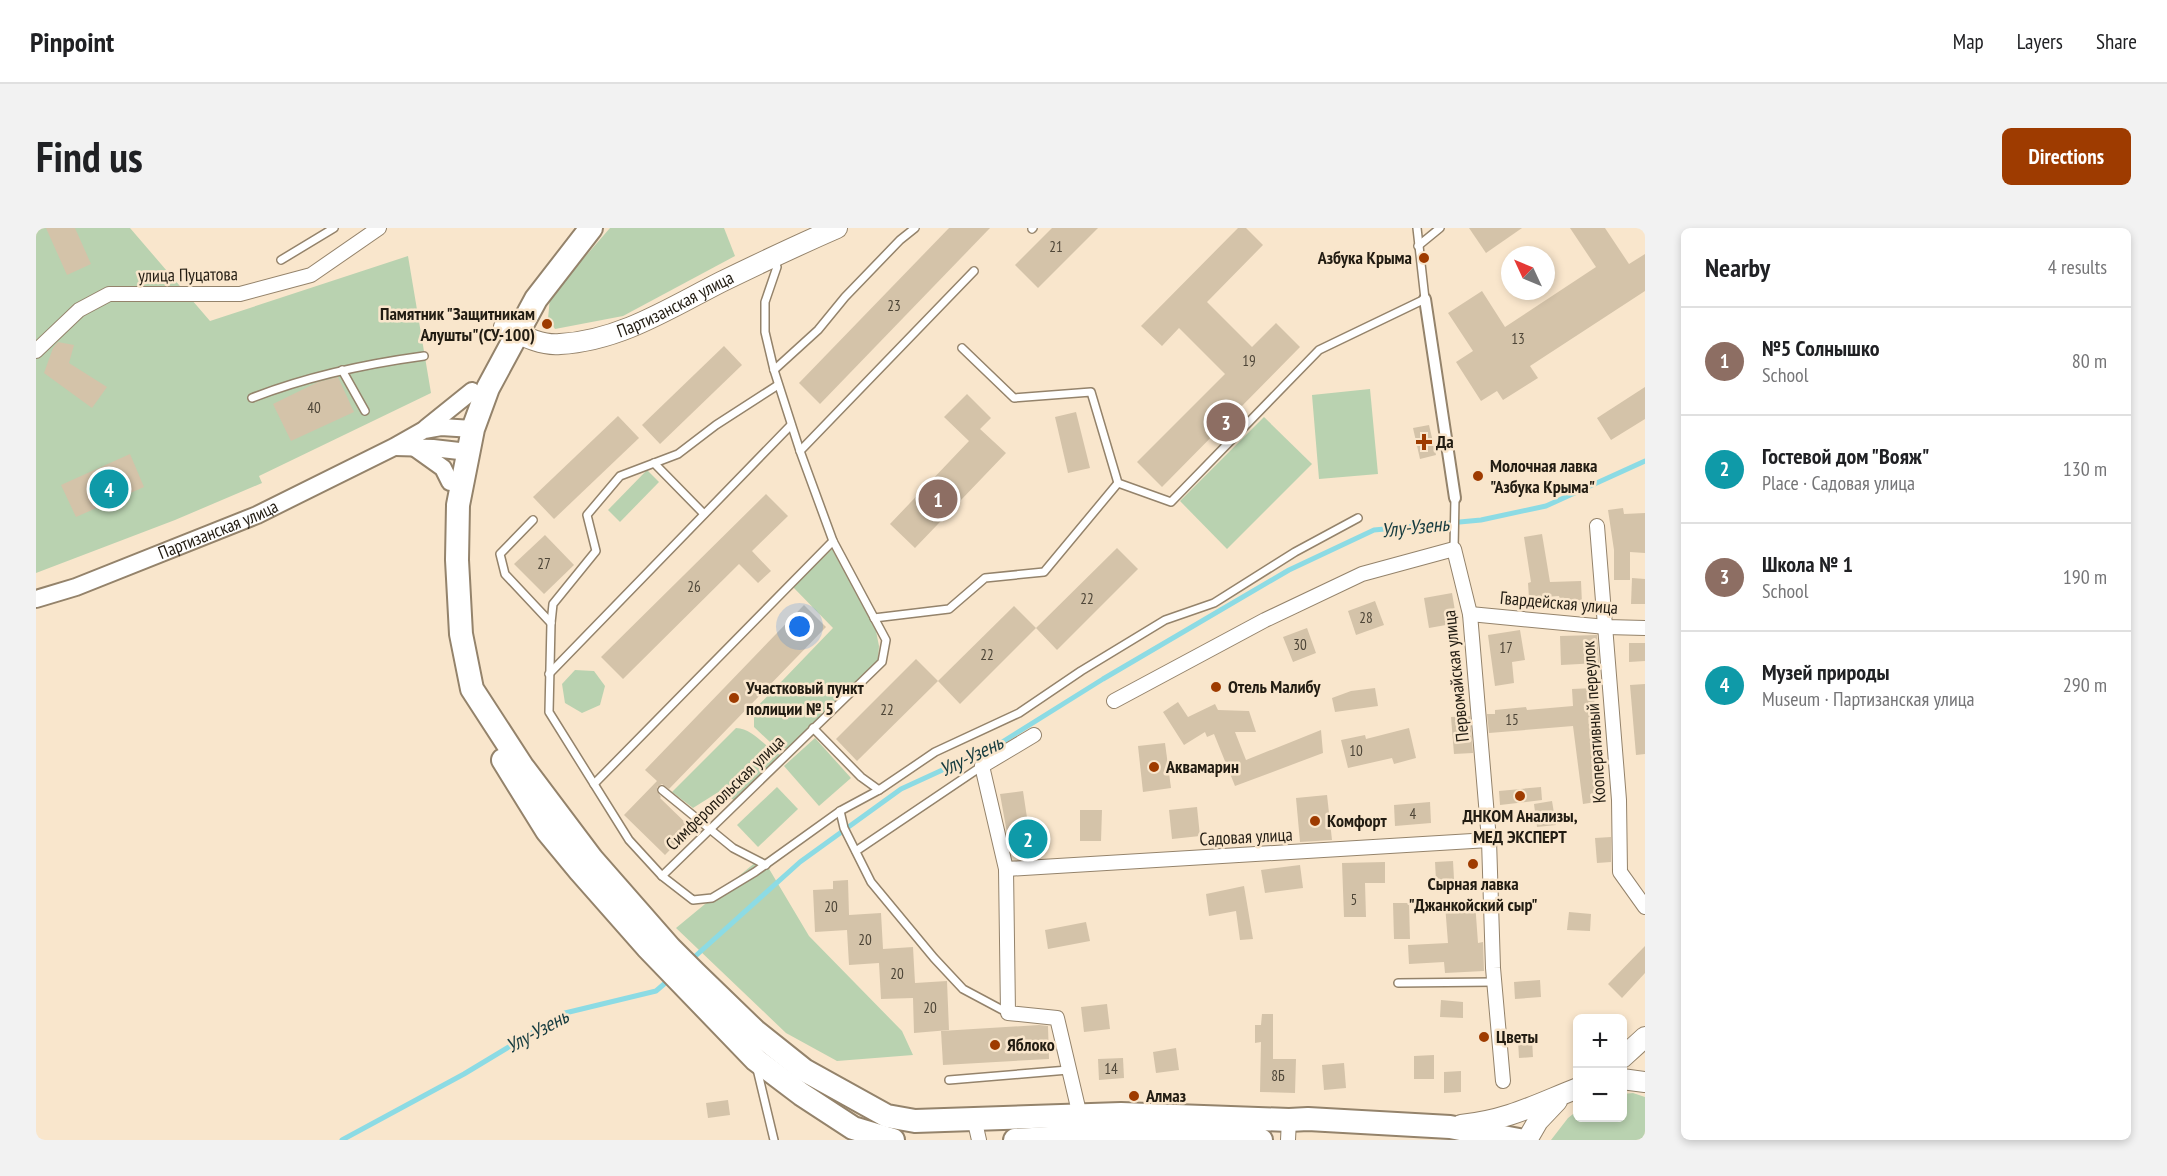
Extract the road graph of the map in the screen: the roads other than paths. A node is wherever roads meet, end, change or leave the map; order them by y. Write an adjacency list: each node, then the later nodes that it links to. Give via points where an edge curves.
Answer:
1 (379, 228): 16 (street, улица Пуцатова, via 311,275 240,294 109,294 79,310)
2 (574, 228): 14 (highway, via 521,295)
3 (591, 228): 14 (highway)
4 (837, 228): 10 (main road, Партизанская улица)
5 (915, 228): 19 (lane, via 845,297 818,330)
6 (1417, 228): 9 (lane)
7 (1440, 228): 9 (lane)
8 (333, 231): 11 (lane)
9 (1418, 246): 13 (lane)
10 (767, 259): 14 (main road, Партизанская улица, via 632,328 606,336 559,345); 19 (lane, Симферопольская улица, via 775,261 777,267 765,302 765,332)
11 (281, 260)
12 (974, 271): 29 (lane)
13 (1425, 298): 32 (lane, via 1319,350 1171,502); 33 (street)
14 (510, 330): 21 (highway)
15 (962, 348): 32 (lane, via 1014,398 1091,392)
16 (36, 351)
17 (424, 356): 18 (lane)
18 (342, 370): 22 (lane); 23 (lane)
19 (774, 370): 20 (lane, Симферопольская улица)
20 (778, 385): 24 (lane, Симферопольская улица); 30 (lane, via 678,454)
21 (480, 389): 25 (street); 26 (highway)
22 (252, 398)
23 (365, 411)
24 (791, 425): 29 (lane, Симферопольская улица); 34 (lane)
25 (424, 430): 26 (street, Партизанская улица, via 441,427); 27 (street, Партизанская улица)
26 (464, 440): 28 (street, Партизанская улица); 31 (highway); 62 (highway, via 457,560 461,634 472,689 522,766)
27 (394, 447): 28 (street, Партизанская улица); 40 (street, Партизанская улица, via 257,515)
28 (415, 448): 31 (street, via 443,468)
29 (800, 451): 38 (lane, Симферопольская улица)
30 (654, 463): 34 (lane); 43 (lane, via 620,476 587,515 596,551 554,604)
31 (450, 482): 62 (highway, via 447,528 452,620 469,696 507,769 547,831 629,927)
32 (1118, 483): 42 (lane, via 1044,572 985,578 949,609)
33 (1455, 498): 39 (lane)
34 (705, 514): 46 (lane)
35 (1358, 518): 53 (lane, via 1214,603 1165,620 1019,713 935,752)
36 (533, 520): 43 (lane, via 500,554 505,574)
37 (1597, 526): 44 (street, Кооперативный переулок)
38 (833, 541): 42 (lane, Симферопольская улица); 51 (lane)
39 (1454, 549): 41 (street, Первомайская улица); 47 (street, via 1362,574 1265,620)
40 (36, 599)
41 (1470, 614): 44 (street, Гвардейская улица); 56 (street, Первомайская улица)
42 (874, 618): 48 (lane, Симферопольская улица, via 886,640 882,662)
43 (551, 623): 46 (lane)
44 (1606, 627): 45 (street, Гвардейская улица); 61 (street, Кооперативный переулок, via 1619,800 1620,872)
45 (1645, 628)
46 (549, 674): 51 (lane, via 549,712)
47 (1114, 701)
48 (813, 729): 53 (lane); 55 (lane, Симферопольская улица)
49 (1034, 735): 50 (street)
50 (982, 765): 57 (lane); 59 (street)
51 (594, 784): 60 (lane, via 629,840)
52 (662, 790): 55 (lane)
53 (879, 790): 54 (lane)
54 (840, 811): 57 (lane); 58 (lane)
55 (710, 828): 58 (lane, via 734,848); 60 (lane, Симферопольская улица)
56 (1490, 840): 59 (street, Садовая улица); 64 (street, Первомайская улица)
57 (856, 851): 66 (lane, via 871,882 963,989)
58 (766, 865): 60 (lane, Симферопольская улица, via 712,898 693,900)
59 (1006, 869): 66 (street)
60 (662, 876)
61 (1645, 907)
62 (664, 952): 63 (highway)
63 (690, 980): 69 (highway); 78 (highway, via 804,1070 887,1116 915,1121)
64 (1494, 982): 65 (lane); 73 (street, Первомайская улица)
65 (1398, 983)
66 (1008, 1013): 70 (street, via 1057,1018)
67 (1645, 1037): 68 (main road)
68 (1627, 1054)
69 (756, 1060): 81 (lane); 82 (highway, via 853,1128)
70 (1068, 1070): 71 (lane); 77 (street)
71 (949, 1080)
72 (1627, 1080): 74 (main road)
73 (1503, 1082)
74 (1645, 1082)
75 (1573, 1090): 79 (main road, via 1522,1113)
76 (1573, 1090): 87 (main road, via 1553,1104)
77 (1080, 1116): 78 (highway); 80 (highway, via 1121,1114)
78 (974, 1118): 83 (street)
79 (1450, 1127): 80 (highway, via 1308,1119); 86 (highway)
80 (1289, 1130)
81 (774, 1140)
82 (893, 1140)
83 (979, 1140)
84 (1015, 1140): 85 (highway, via 1161,1131)
85 (1261, 1140)
86 (1518, 1140)
87 (1527, 1140)

